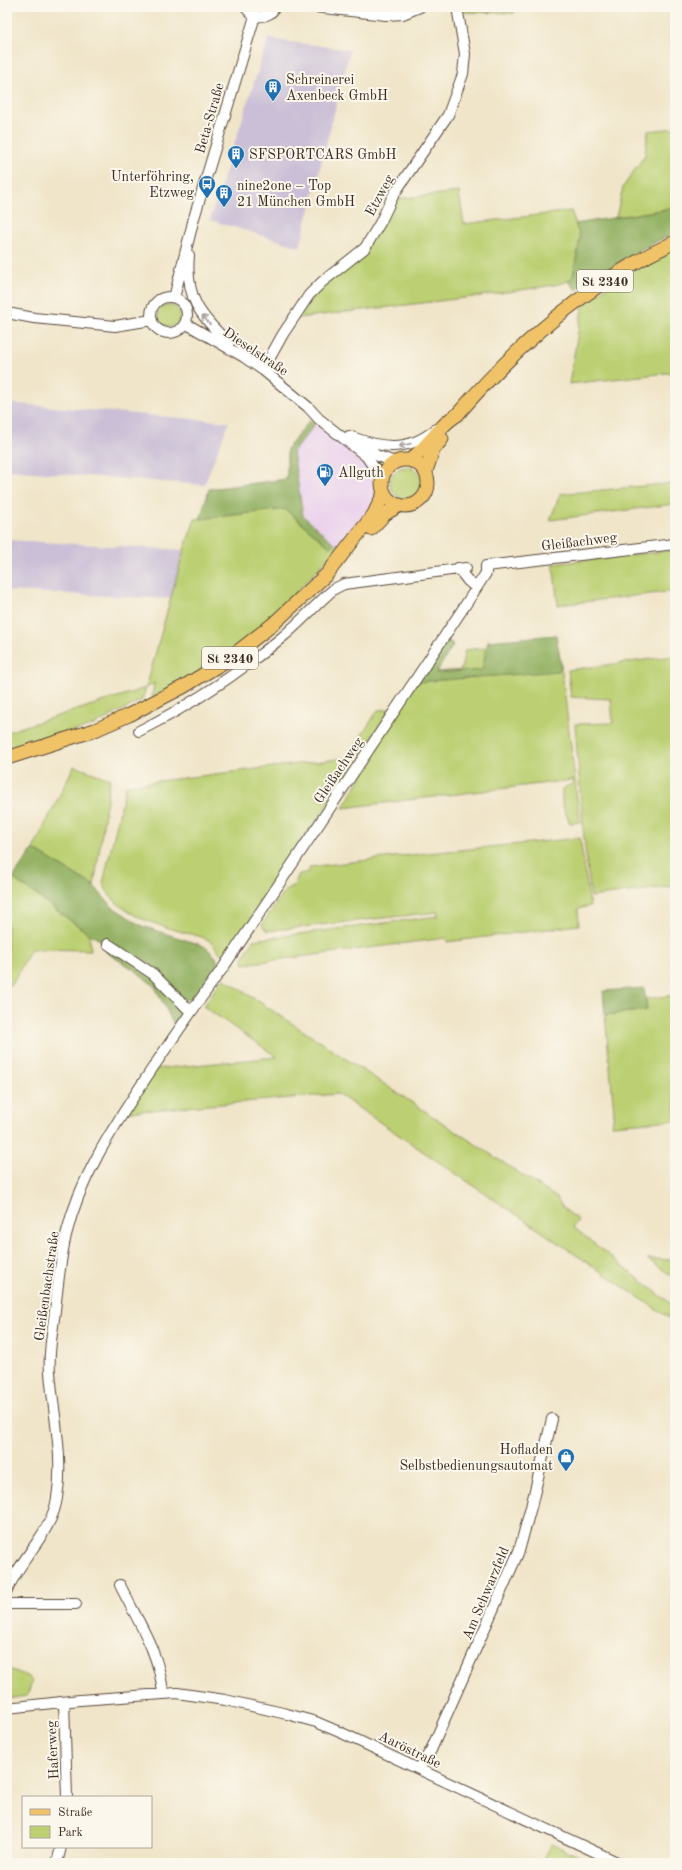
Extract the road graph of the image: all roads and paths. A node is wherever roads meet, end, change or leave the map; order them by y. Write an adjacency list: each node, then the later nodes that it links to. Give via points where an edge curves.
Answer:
1 (246, 7): 6 (street)
2 (275, 7): 6 (street, via 270,14)
3 (315, 7): 4 (street, via 386,15 403,14)
4 (420, 7)
5 (457, 7): 14 (street, Etzweg, via 465,54 463,74 448,115 394,194 365,248 309,295)
6 (255, 16): 7 (street, Beta-Straße)
7 (190, 236): 9 (street, Beta-Straße); 13 (street, one-way to 7, via 205,319 192,299 188,280)
8 (675, 242): 16 (main road, St 2340, via 628,267 566,309 506,361)
9 (174, 298): 11 (street, via 158,301 152,310); 12 (street, via 186,308)
10 (7, 313): 11 (street, via 115,326)
11 (152, 320): 12 (street, via 158,329 168,333 178,331)
12 (186, 323): 13 (street, Dieselstraße)
13 (244, 357): 14 (street, Dieselstraße)
14 (263, 370): 15 (street, Dieselstraße)
15 (308, 407): 17 (street, Dieselstraße); 21 (street, Dieselstraße, via 319,419 366,456)
16 (454, 416): 17 (street, one-way to 17, via 418,441 406,445 380,446); 18 (main road, St 2340); 20 (main road, St 2340, via 455,422 433,450)
17 (349, 436): 19 (street, Dieselstraße, via 364,449)
18 (410, 460): 19 (main road, via 402,459); 20 (main road)
19 (395, 462): 21 (main road, via 384,472)
20 (426, 471): 23 (main road, St 2340, via 428,484 424,496 413,504)
21 (382, 479): 22 (main road)
22 (384, 493): 23 (main road); 25 (main road, St 2340, via 374,514)
23 (400, 505): 25 (main road, St 2340, via 381,518 341,563)
24 (675, 544): 26 (street, Gleißachweg, via 493,564 486,566 486,573)
25 (334, 567): 28 (main road, St 2340, via 295,605 245,647 207,673 159,701 95,730)
26 (475, 587): 27 (street, via 468,581 462,568 344,584 334,589 280,639 216,687); 30 (street, Gleißachweg)
27 (139, 731)
28 (7, 758)
29 (108, 944): 31 (street, via 152,974)
30 (223, 968): 31 (street, Gleißenbachstraße)
31 (191, 1012): 34 (street, Gleißenbachstraße, via 97,1155 66,1234 50,1356 59,1456 57,1499 45,1529 12,1577)
32 (552, 1419): 40 (street, Am Schwarzfeld, via 519,1551 431,1750)
33 (120, 1584): 37 (street, via 156,1656)
34 (7, 1591)
35 (7, 1604): 36 (street)
36 (76, 1604)
37 (163, 1693): 38 (street, Aaröstraße); 40 (street, Aaröstraße, via 177,1693 252,1706 304,1718)
38 (64, 1702): 39 (street, Aaröstraße); 41 (street, Haferweg)
39 (7, 1708)
40 (419, 1769): 44 (street, Aaröstraße)
41 (68, 1796)
42 (61, 1848): 43 (street)
43 (57, 1863)
44 (619, 1863)

